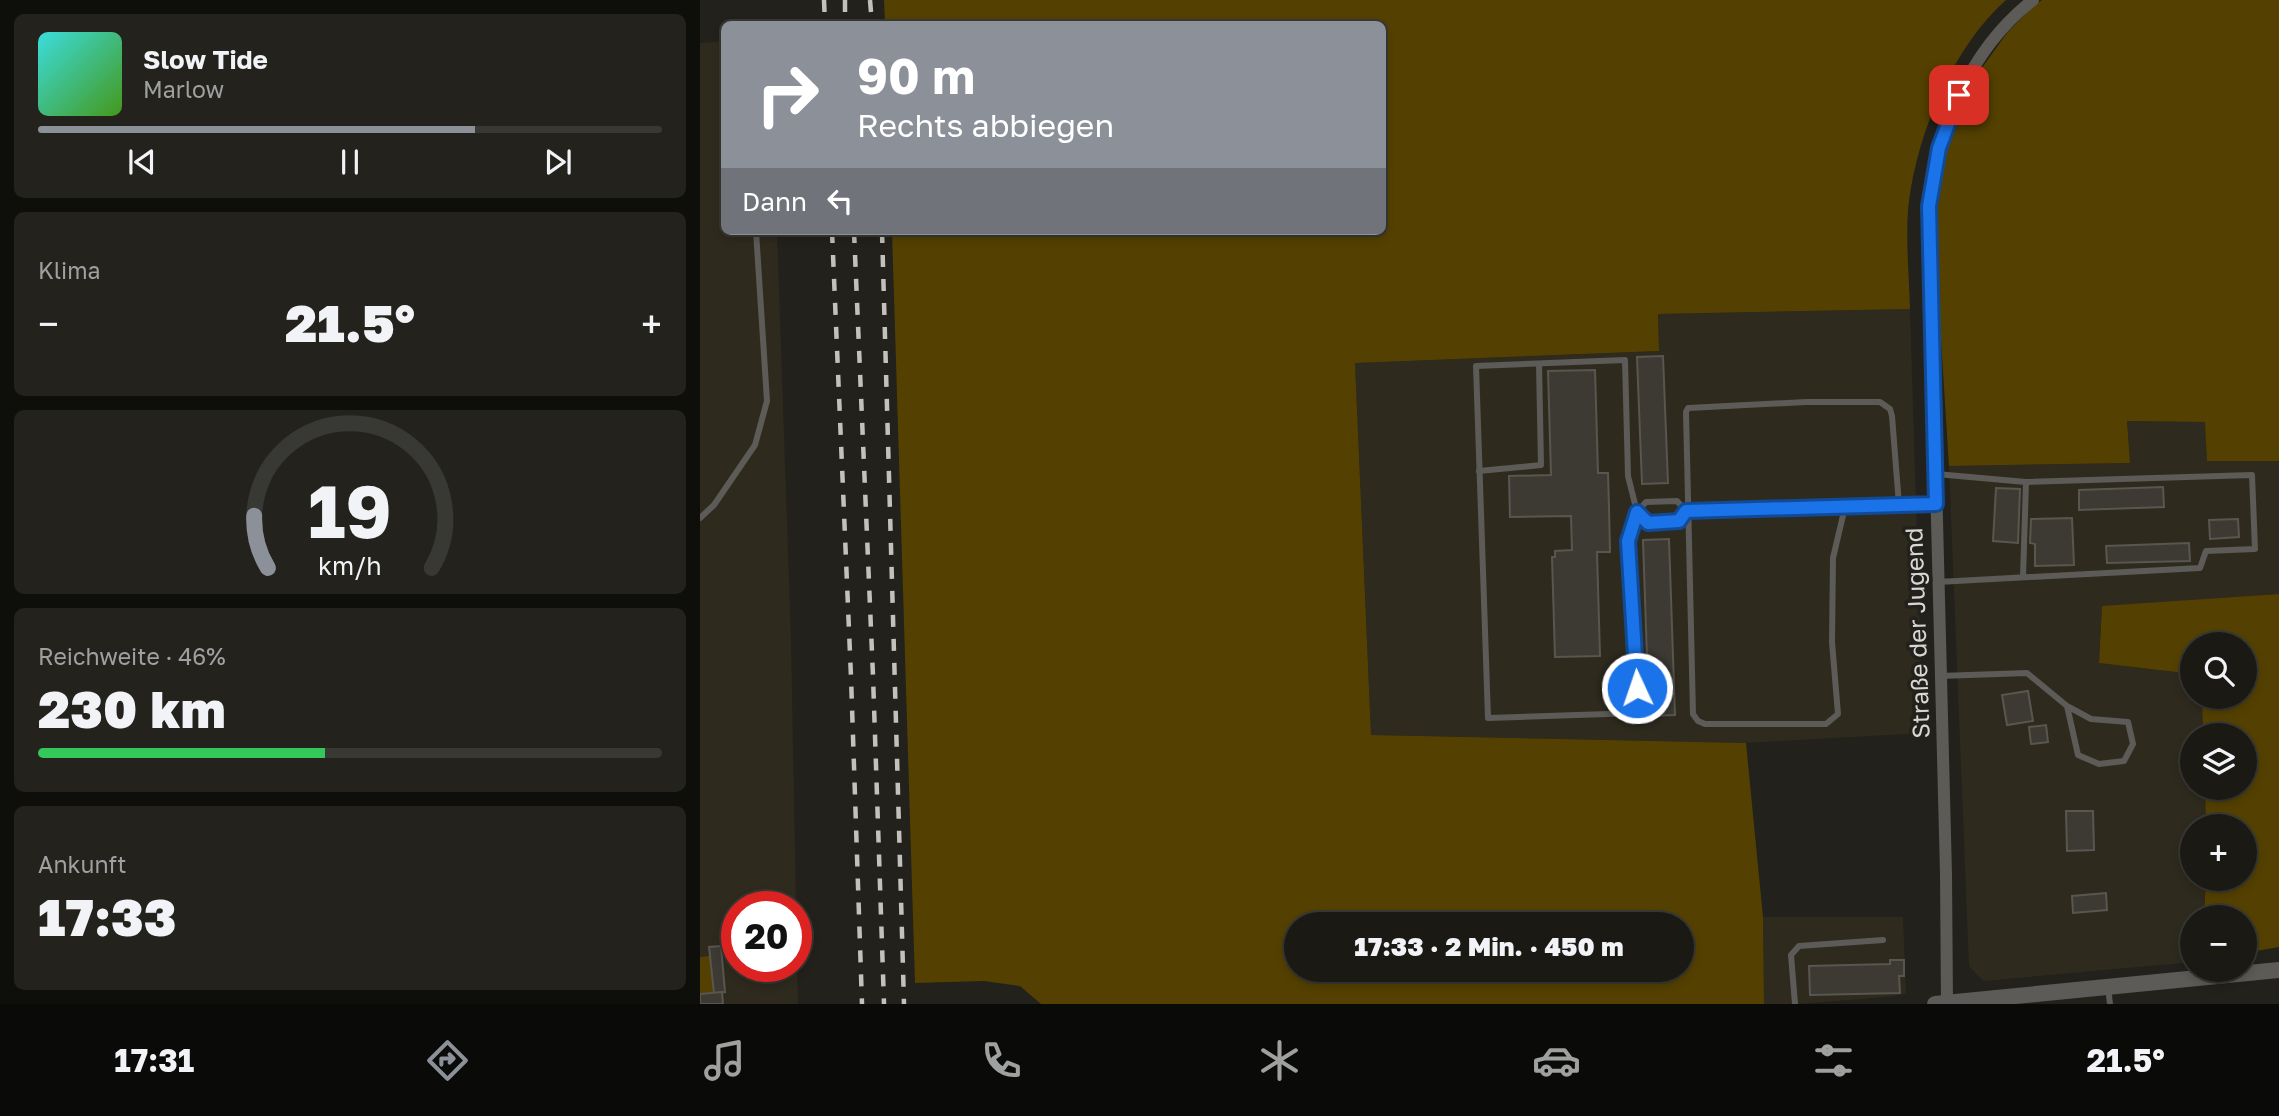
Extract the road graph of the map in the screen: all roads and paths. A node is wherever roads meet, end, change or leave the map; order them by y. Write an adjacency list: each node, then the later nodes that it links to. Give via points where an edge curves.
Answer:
1 (2033, 0): 5 (street, Straße der Jugend, via 2003,29 1971,73 1945,128 1934,169 1929,230)
2 (756, 235): 12 (lane, via 767,401 755,445)
3 (1539, 363): 4 (lane, via 1541,465); 4 (lane, via 1476,366); 11 (lane, via 1625,360 1628,476)
4 (1479, 471): 11 (lane, via 1489,718 1638,713 1628,541)
5 (1934, 474): 6 (lane); 7 (street, Straße der Jugend)
6 (2026, 482): 13 (lane); 13 (lane, via 2252,475 2255,549 2206,551 2200,568)
7 (1936, 504): 8 (lane); 14 (street, Straße der Jugend)
8 (1899, 505): 9 (lane); 10 (lane, via 1890,409 1872,401 1806,402 1688,408)
9 (1845, 507): 10 (lane); 10 (lane, via 1833,558 1832,642 1838,714 1826,724 1705,724 1693,714)
10 (1686, 511): 11 (lane, via 1677,501 1646,502); 11 (lane, via 1679,521 1648,523)
11 (1637, 512)
12 (700, 518)
13 (2023, 578): 14 (lane)
14 (1938, 582): 15 (street, Straße der Jugend)
15 (1940, 676): 16 (lane, via 2028,673); 21 (street, Straße der Jugend, via 1946,874)
16 (2067, 706): 16 (lane, via 2078,755 2099,765 2124,761 2133,744 2128,722 2091,719)
17 (1883, 940): 20 (lane, via 1799,946 1791,955)
18 (2279, 970): 19 (street)
19 (2108, 986): 21 (street); 22 (lane)
20 (1795, 1004)
21 (1943, 1004)
22 (2110, 1004)

